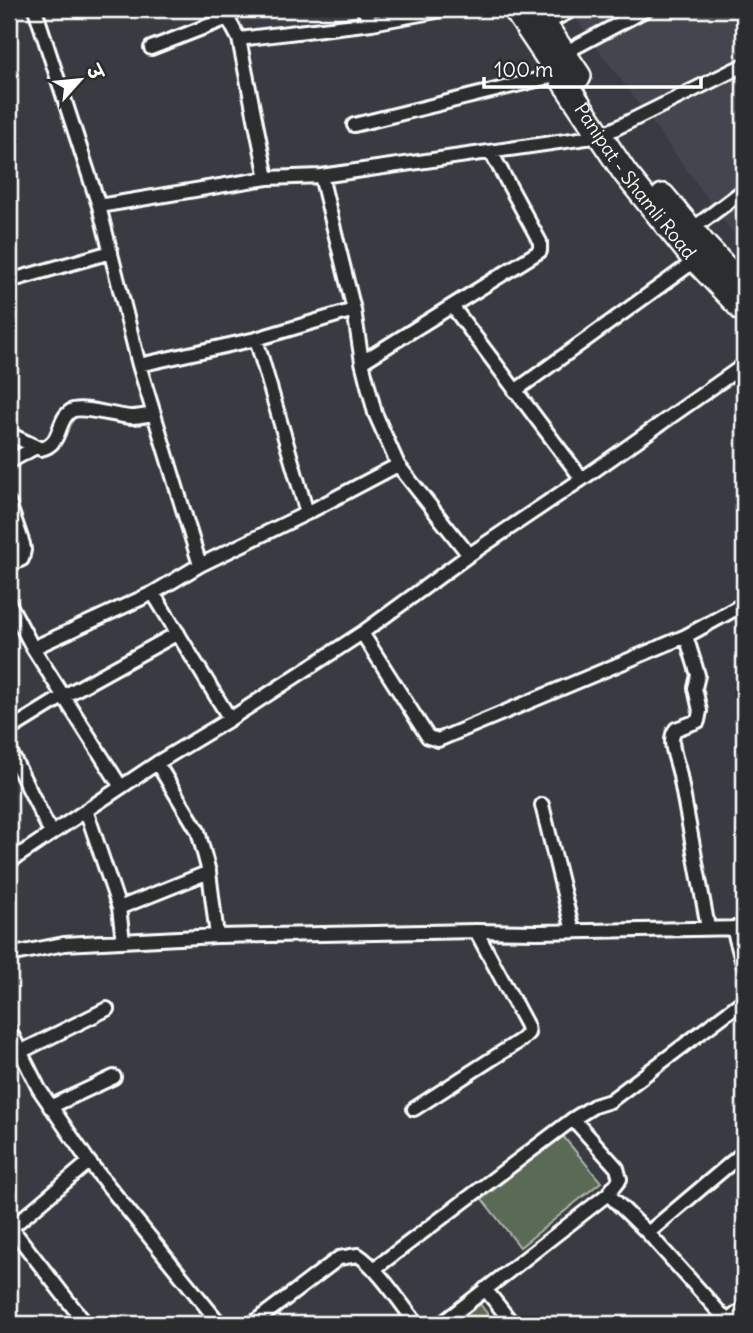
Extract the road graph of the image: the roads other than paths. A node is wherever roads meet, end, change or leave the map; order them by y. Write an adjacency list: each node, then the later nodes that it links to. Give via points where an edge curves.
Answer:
1 (35, 9): 20 (street)
2 (363, 9): 9 (street)
3 (448, 9): 9 (street)
4 (515, 9): 12 (highway, Panipat - Shamli Road)
5 (575, 9): 8 (street)
6 (647, 9): 12 (street)
7 (225, 13): 10 (street); 11 (street)
8 (539, 16): 12 (highway, Panipat - Shamli Road)
9 (372, 23): 10 (street)
10 (239, 39): 18 (street)
11 (151, 48)
12 (565, 65): 14 (street); 15 (highway, Panipat - Shamli Road)
13 (744, 65): 15 (street)
14 (354, 125)
15 (607, 133): 16 (street); 21 (highway, Panipat - Shamli Road); 23 (highway, Panipat - Shamli Road, via 625,173)
16 (491, 152): 17 (street); 26 (street, via 541,249)
17 (321, 176): 18 (street); 27 (street)
18 (267, 178): 20 (street)
19 (744, 190): 21 (street)
20 (99, 206): 22 (street)
21 (691, 230): 25 (highway, Panipat - Shamli Road)
22 (111, 251): 24 (street); 31 (street)
23 (696, 260): 28 (highway, Panipat - Shamli Road); 33 (street)
24 (9, 281)
25 (744, 287)
26 (452, 306): 30 (street); 33 (street)
27 (354, 310): 29 (street); 30 (street)
28 (744, 311)
29 (256, 339): 31 (street); 41 (street)
30 (362, 362): 38 (street, via 375,413)
31 (139, 365): 34 (street)
32 (744, 365): 39 (street)
33 (515, 391): 39 (street)
34 (154, 414): 36 (street, via 132,417 75,410 66,415 52,443); 44 (street)
35 (9, 434): 36 (street)
36 (36, 447): 37 (street)
37 (9, 462)
38 (398, 465): 41 (street); 42 (street)
39 (582, 479): 42 (street)
40 (9, 503): 43 (street, via 24,550 22,559)
41 (307, 513): 44 (street)
42 (469, 555): 49 (street)
43 (9, 565)
44 (200, 565): 45 (street)
45 (153, 593): 48 (street); 51 (street)
46 (9, 603): 51 (street)
47 (744, 604): 50 (street)
48 (178, 633): 52 (street); 53 (street)
49 (362, 633): 50 (street, via 428,737 438,740); 53 (street)
50 (686, 636): 64 (street, via 698,675 695,692 701,715 698,721 673,731 671,738)
51 (33, 648): 52 (street)
52 (64, 696): 54 (street); 57 (street)
53 (230, 719): 56 (street)
54 (9, 730)
55 (9, 749): 60 (street)
56 (157, 763): 57 (street); 62 (street, via 198,831)
57 (121, 787): 59 (street)
58 (542, 805): 67 (street)
59 (86, 810): 60 (street); 63 (street)
60 (51, 833): 61 (street)
61 (9, 862)
62 (209, 872): 63 (street); 68 (street)
63 (118, 908): 69 (street)
64 (708, 928): 65 (street); 67 (street)
65 (739, 928): 71 (street)
66 (476, 930): 67 (street); 68 (street); 78 (street, via 528,1034)
67 (573, 931)
68 (217, 936): 69 (street)
69 (123, 940): 70 (street, via 64,944)
70 (9, 955)
71 (744, 967)
72 (744, 1000): 79 (street, via 610,1101)
73 (107, 1009): 75 (street)
74 (9, 1029): 75 (street)
75 (20, 1052): 77 (street)
76 (114, 1077): 77 (street)
77 (50, 1107): 81 (street)
78 (414, 1109)
79 (573, 1119): 82 (street, via 617,1168 620,1179); 85 (street)
80 (744, 1152): 84 (street)
81 (89, 1162): 83 (street); 90 (street)
82 (608, 1194): 84 (street); 86 (street)
83 (10, 1226): 89 (street)
84 (648, 1233): 88 (street)
85 (374, 1269): 91 (street, via 358,1255 339,1258); 92 (street)
86 (485, 1289): 93 (street); 94 (street)
87 (744, 1308): 88 (street)
88 (727, 1323)
89 (86, 1324)
90 (220, 1324)
91 (252, 1324)
92 (417, 1324)
93 (440, 1324)
94 (513, 1324)

